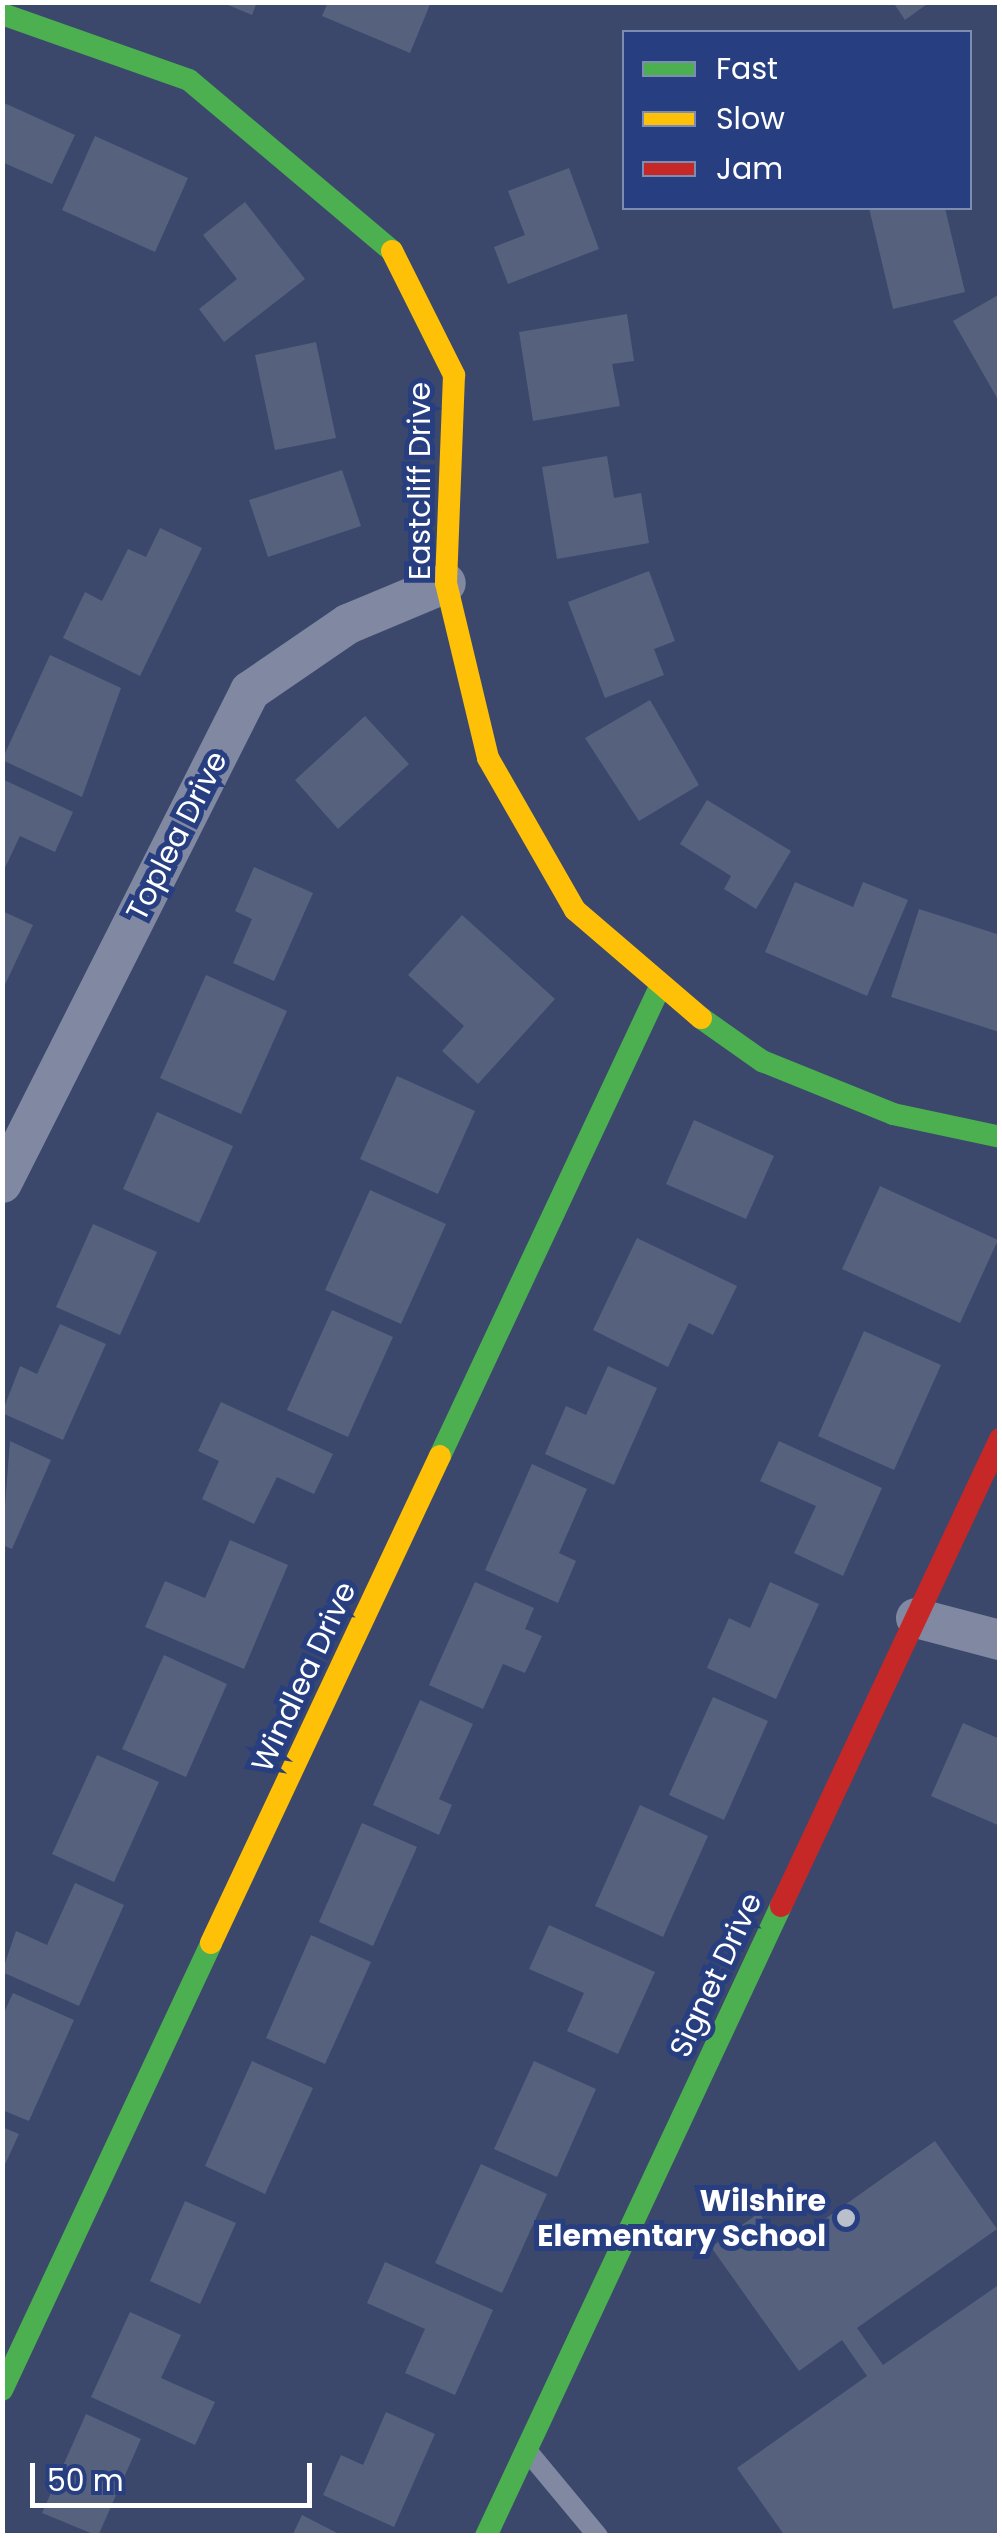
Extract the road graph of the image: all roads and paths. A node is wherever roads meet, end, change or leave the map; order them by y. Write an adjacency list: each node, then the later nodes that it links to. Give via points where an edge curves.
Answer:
1 (2, 14): 2 (street, Eastcliff Drive, via 189,80 388,244 454,375)
2 (446, 583): 3 (street, Eastcliff Drive, via 488,758 576,910); 5 (street, Toplea Drive, via 348,624 250,692)
3 (659, 989): 4 (street, Eastcliff Drive, via 762,1061 893,1114); 9 (street, Windlea Drive)
4 (1000, 1137)
5 (2, 1183)
6 (1000, 1439): 7 (street, Signet Drive)
7 (916, 1618): 8 (street); 10 (street, Signet Drive)
8 (1000, 1640)
9 (2, 2390)
10 (526, 2450): 11 (street, Signet Drive); 12 (lane)
11 (486, 2536)
12 (598, 2536)

